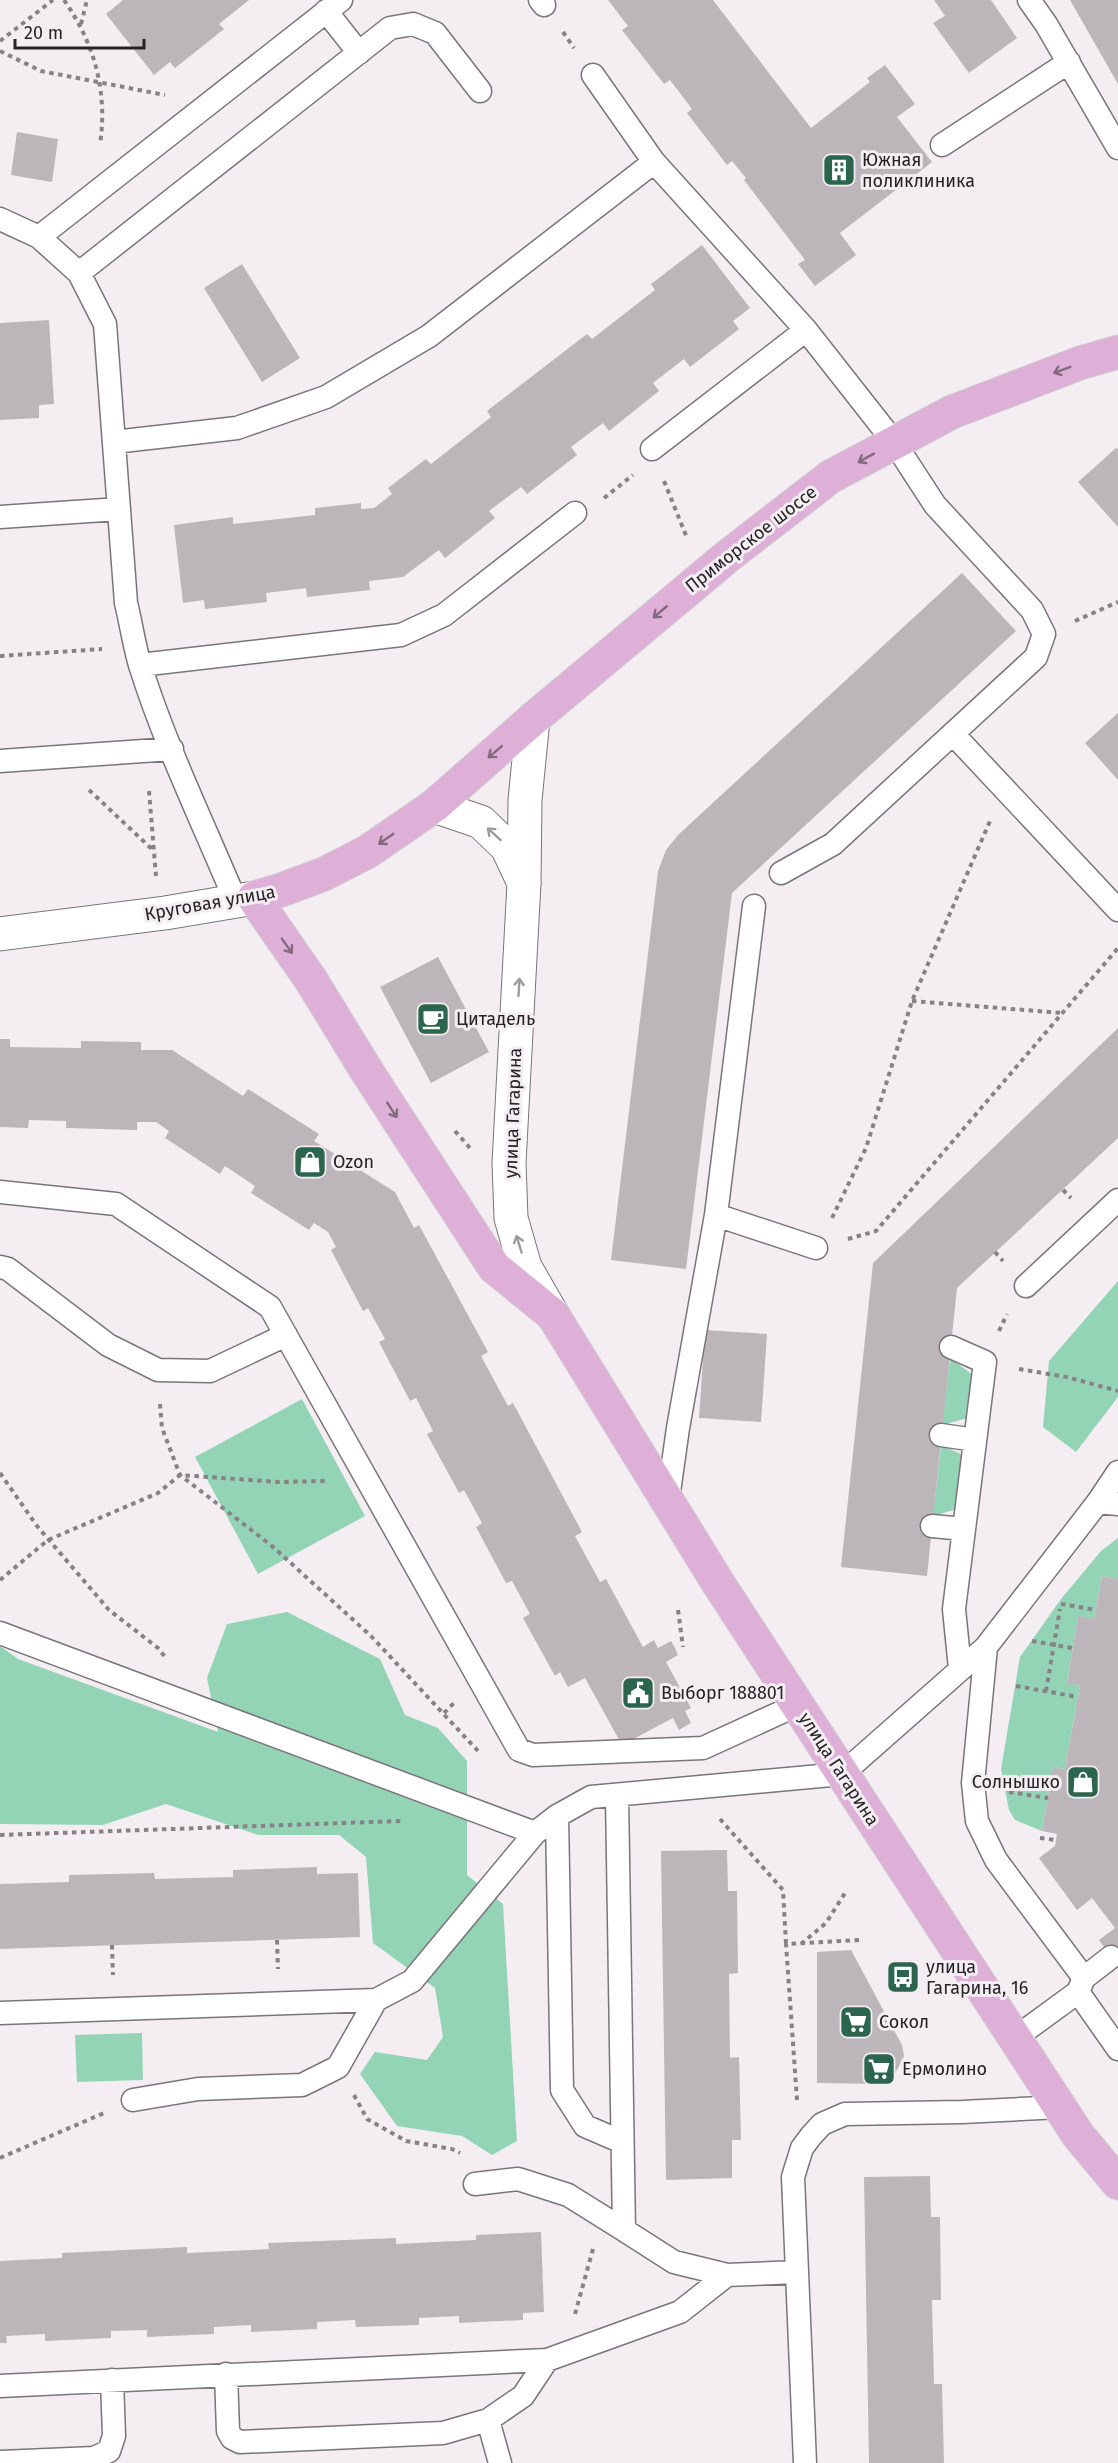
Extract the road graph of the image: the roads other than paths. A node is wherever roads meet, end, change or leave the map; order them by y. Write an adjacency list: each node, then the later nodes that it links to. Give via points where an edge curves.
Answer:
1 (1029, 0): 4 (lane)
2 (333, 6): 3 (lane); 11 (lane)
3 (359, 53): 6 (lane, via 390,28 413,24 435,33); 12 (lane)
4 (1069, 62): 7 (lane); 8 (lane)
5 (593, 75): 9 (lane)
6 (480, 91)
7 (942, 145)
8 (1118, 148)
9 (654, 162): 13 (lane); 15 (lane, via 429,336 326,398 237,428)
10 (2, 223): 11 (lane)
11 (39, 237): 12 (lane)
12 (79, 273): 15 (lane, via 105,324)
13 (806, 330): 16 (lane); 17 (lane)
14 (1118, 351): 16 (main road, Приморское шоссе, one-way to 16, via 952,412)
15 (114, 442): 18 (lane)
16 (894, 442): 22 (main road, Приморское шоссе, one-way to 22, via 830,477 746,541); 23 (lane, via 935,505 1032,610 1044,634 1036,657)
17 (652, 450)
18 (119, 509): 20 (lane); 21 (lane, via 126,603)
19 (575, 513): 21 (lane, via 444,615 401,635)
20 (0, 517)
21 (138, 656): 24 (lane)
22 (533, 719): 26 (main road, Приморское шоссе, one-way to 26); 28 (street, via 525,801)
23 (953, 734): 27 (lane, via 833,844); 31 (lane)
24 (172, 749): 25 (lane); 29 (lane)
25 (0, 761)
26 (434, 806): 28 (street, улица Гагарина, one-way to 26, via 507,846 481,822); 29 (main road, Круговая улица, one-way to 29, via 367,852 324,874)
27 (781, 873)
28 (524, 883): 39 (street, улица Гагарина, one-way to 28, via 525,1267 511,1218 509,1163)
29 (245, 900): 32 (street, Круговая улица); 39 (main road, улица Гагарина, one-way to 39, via 311,980 494,1267)
30 (754, 906): 35 (lane)
31 (1118, 910)
32 (0, 934)
33 (0, 1192): 40 (lane, via 116,1204 270,1306)
34 (1118, 1200): 38 (lane)
35 (716, 1215): 36 (lane); 45 (lane)
36 (816, 1248)
37 (0, 1267): 40 (lane, via 8,1269 108,1345 158,1370 210,1371)
38 (1026, 1286)
39 (553, 1315): 45 (main road, улица Гагарина)
40 (286, 1335): 52 (lane, via 519,1750 533,1755 703,1748)
41 (951, 1347): 43 (lane, via 986,1362)
42 (941, 1435): 43 (lane)
43 (975, 1440): 48 (lane)
44 (1118, 1472): 46 (lane)
45 (668, 1499): 52 (main road, улица Гагарина)
46 (1108, 1503): 50 (lane)
47 (932, 1526): 48 (lane)
48 (964, 1529): 51 (lane, via 954,1609)
49 (0, 1633): 56 (lane)
50 (986, 1647): 51 (lane); 58 (lane, via 973,1783 977,1821 996,1860)
51 (960, 1669): 53 (lane)
52 (797, 1705): 53 (main road, улица Гагарина)
53 (842, 1774): 54 (lane); 61 (main road, улица Гагарина)
54 (617, 1795): 55 (lane, via 591,1797); 65 (lane)
55 (556, 1816): 56 (lane); 65 (lane, via 561,2090 585,2126)
56 (535, 1833): 59 (lane, via 412,1981)
57 (1111, 1957): 58 (lane)
58 (1081, 1985): 61 (lane); 62 (lane)
59 (376, 2000): 60 (lane); 63 (lane, via 338,2067 302,2085 198,2089)
60 (0, 2013)
61 (1015, 2038): 64 (main road, улица Гагарина)
62 (1118, 2049)
63 (133, 2100)
64 (1060, 2107): 66 (main road, улица Гагарина); 69 (lane, via 845,2114 822,2124 802,2148 794,2177)
65 (622, 2142): 68 (lane)
66 (1118, 2183)
67 (475, 2184): 68 (lane, via 518,2179 568,2195)
68 (624, 2230): 70 (lane, via 674,2262)
69 (796, 2272): 70 (lane); 78 (lane)
70 (727, 2276): 71 (lane, via 680,2312)
71 (547, 2360): 72 (lane); 75 (lane, via 523,2396)
72 (226, 2374): 73 (lane); 75 (lane, via 228,2431 240,2442 443,2433)
73 (112, 2380): 74 (lane); 76 (lane, via 114,2436 109,2451 94,2458)
74 (0, 2386)
75 (488, 2420): 77 (lane)
76 (0, 2462)
77 (500, 2463)
78 (805, 2463)

